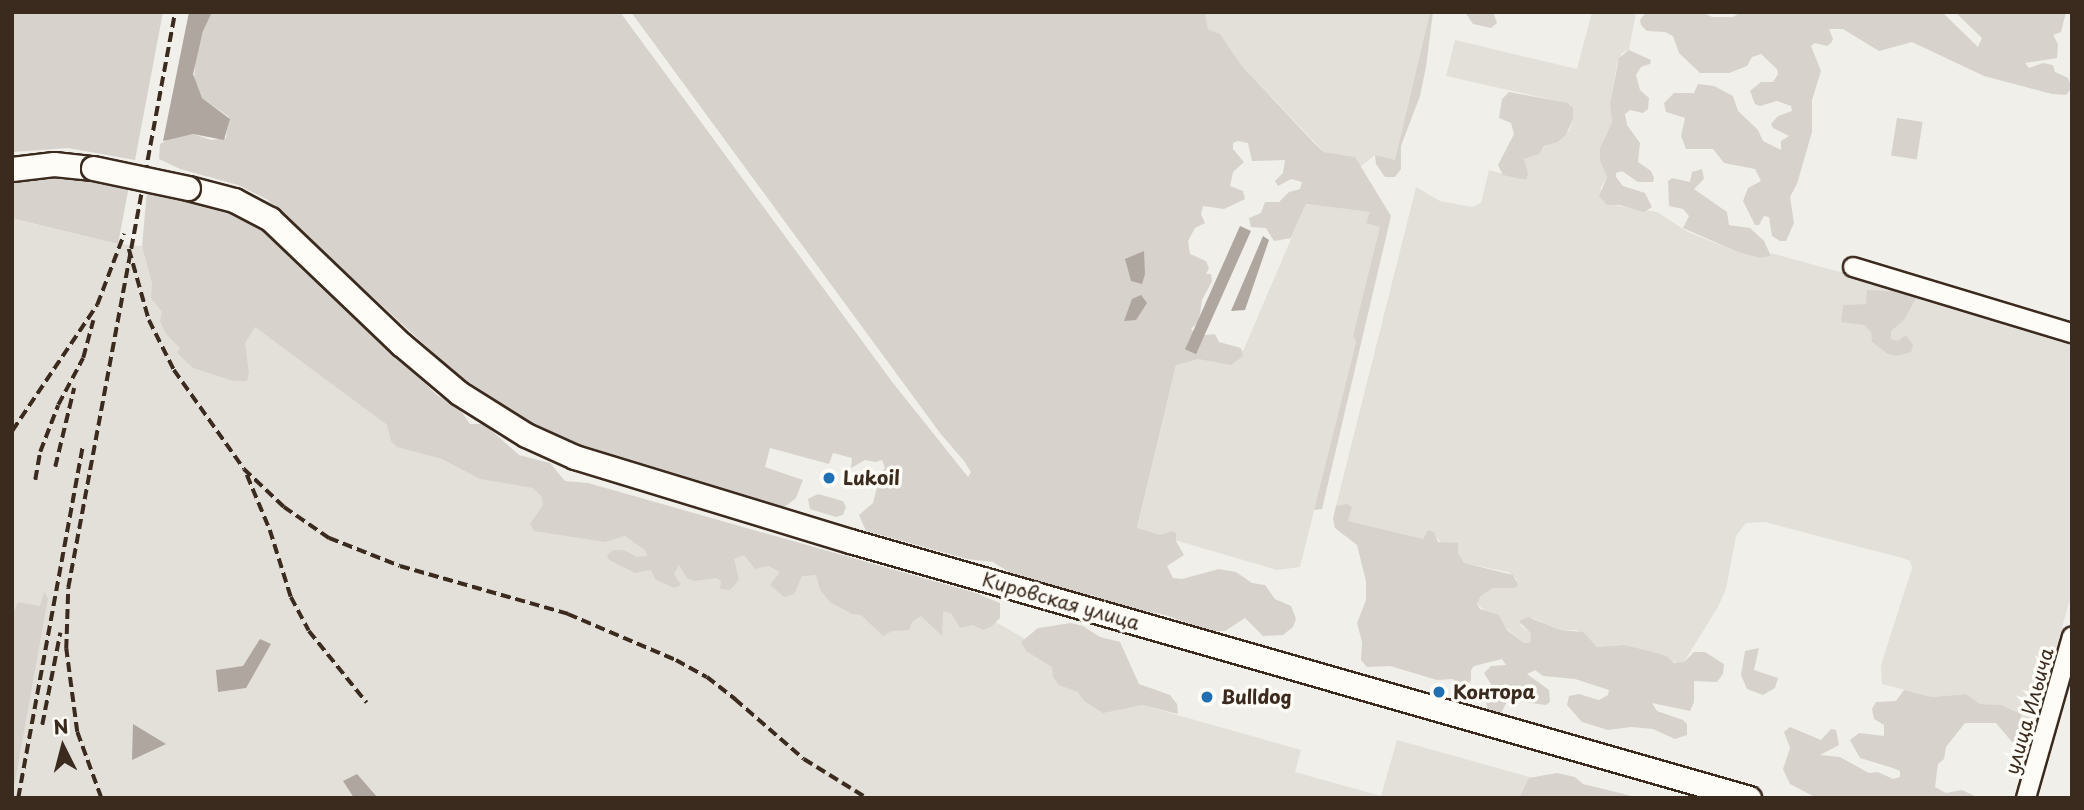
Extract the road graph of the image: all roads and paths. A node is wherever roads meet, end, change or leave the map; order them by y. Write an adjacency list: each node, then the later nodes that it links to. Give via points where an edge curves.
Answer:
1 (12, 169): 5 (main road, Кировская улица, bridge, via 54,164 93,168 234,200 270,219 459,393 550,446 629,476)
2 (1853, 267): 3 (street)
3 (2072, 333)
4 (2072, 636): 6 (street, улица Ильича)
5 (1749, 798)
6 (2026, 798)

